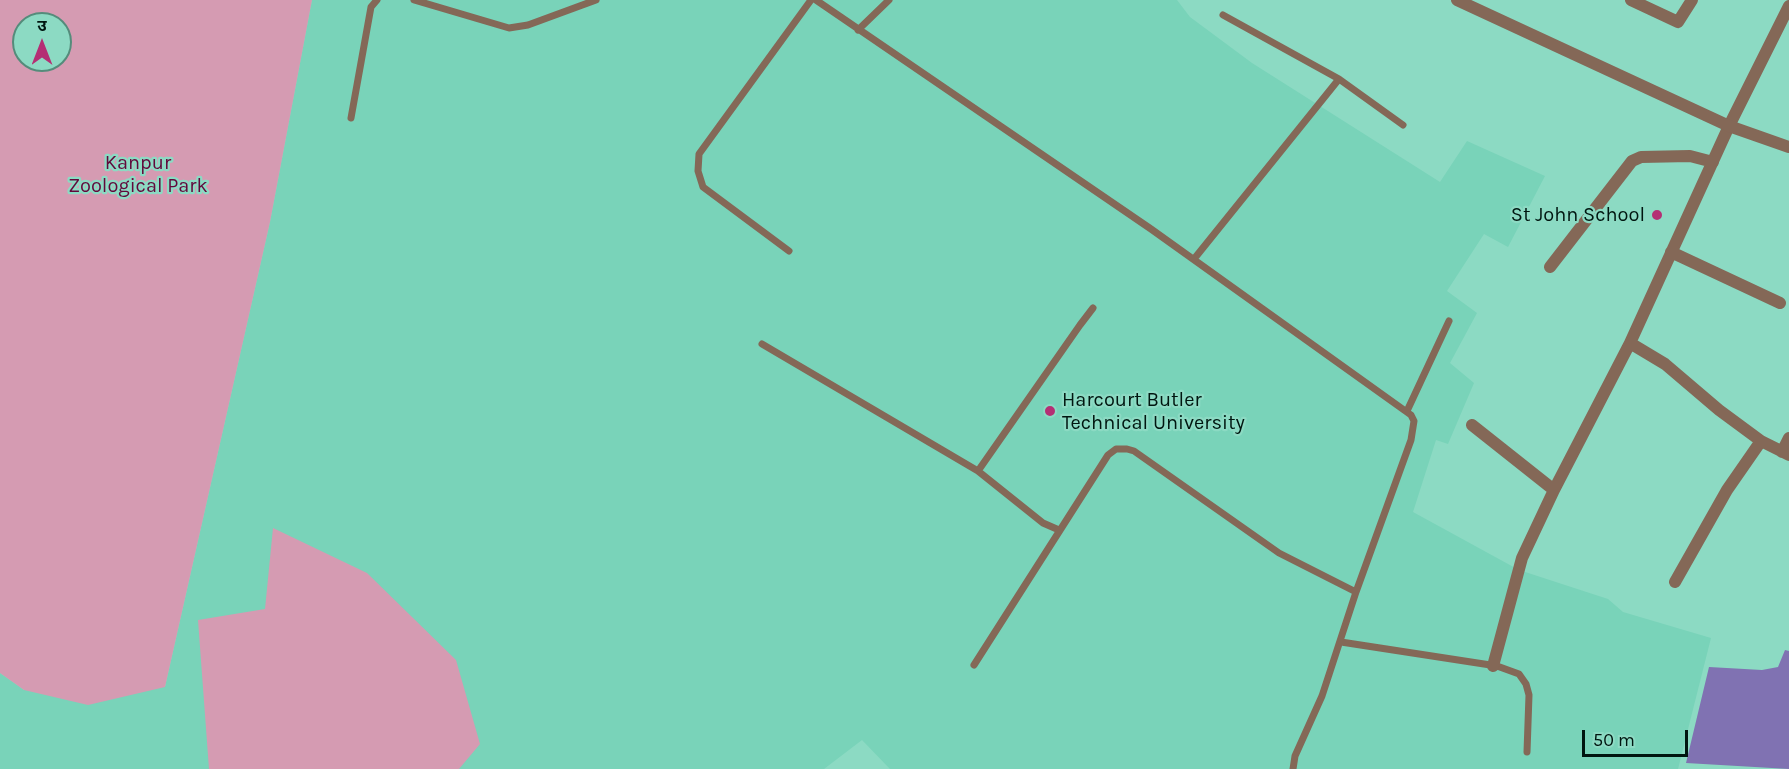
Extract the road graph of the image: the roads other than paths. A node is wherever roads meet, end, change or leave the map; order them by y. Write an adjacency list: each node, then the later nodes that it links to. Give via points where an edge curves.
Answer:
1 (377, 0): 14 (lane, via 371,7)
2 (414, 0): 3 (lane, via 509,28)
3 (596, 0)
4 (811, 0): 19 (lane, via 699,154 698,171 704,187)
5 (816, 0): 12 (lane)
6 (889, 0): 12 (lane)
7 (1631, 0): 8 (street, via 1678,22)
8 (1692, 0)
9 (1463, 1): 16 (street)
10 (1789, 6): 16 (street)
11 (1223, 15): 13 (lane)
12 (858, 30): 21 (lane)
13 (1339, 79): 15 (lane); 21 (lane)
14 (351, 118)
15 (1403, 125)
16 (1729, 126): 17 (street); 18 (street)
17 (1789, 147)
18 (1713, 162): 20 (street); 22 (street, via 1690,156 1641,157 1632,161)
19 (789, 251)
20 (1671, 252): 23 (street); 26 (street)
21 (1194, 259): 28 (lane)
22 (1550, 267)
23 (1780, 303)
24 (1094, 308): 33 (lane)
25 (1449, 321): 28 (lane)
26 (1630, 343): 31 (street, via 1665,364); 34 (street)
27 (762, 344): 33 (lane)
28 (1407, 411): 37 (lane, via 1414,421 1411,440)
29 (1472, 425): 34 (street)
30 (1789, 438): 32 (street)
31 (1761, 441): 32 (street); 36 (street, via 1727,490)
32 (1785, 453)
33 (978, 471): 35 (lane, via 1043,523)
34 (1554, 490): 40 (street, via 1522,558)
35 (1059, 530): 37 (lane, via 1108,455 1127,448 1279,553); 39 (lane)
36 (1675, 582)
37 (1356, 592): 38 (lane)
38 (1341, 642): 40 (lane); 42 (lane)
39 (974, 665)
40 (1493, 666): 41 (lane, via 1520,674 1526,684)
41 (1527, 752)
42 (1293, 769)

